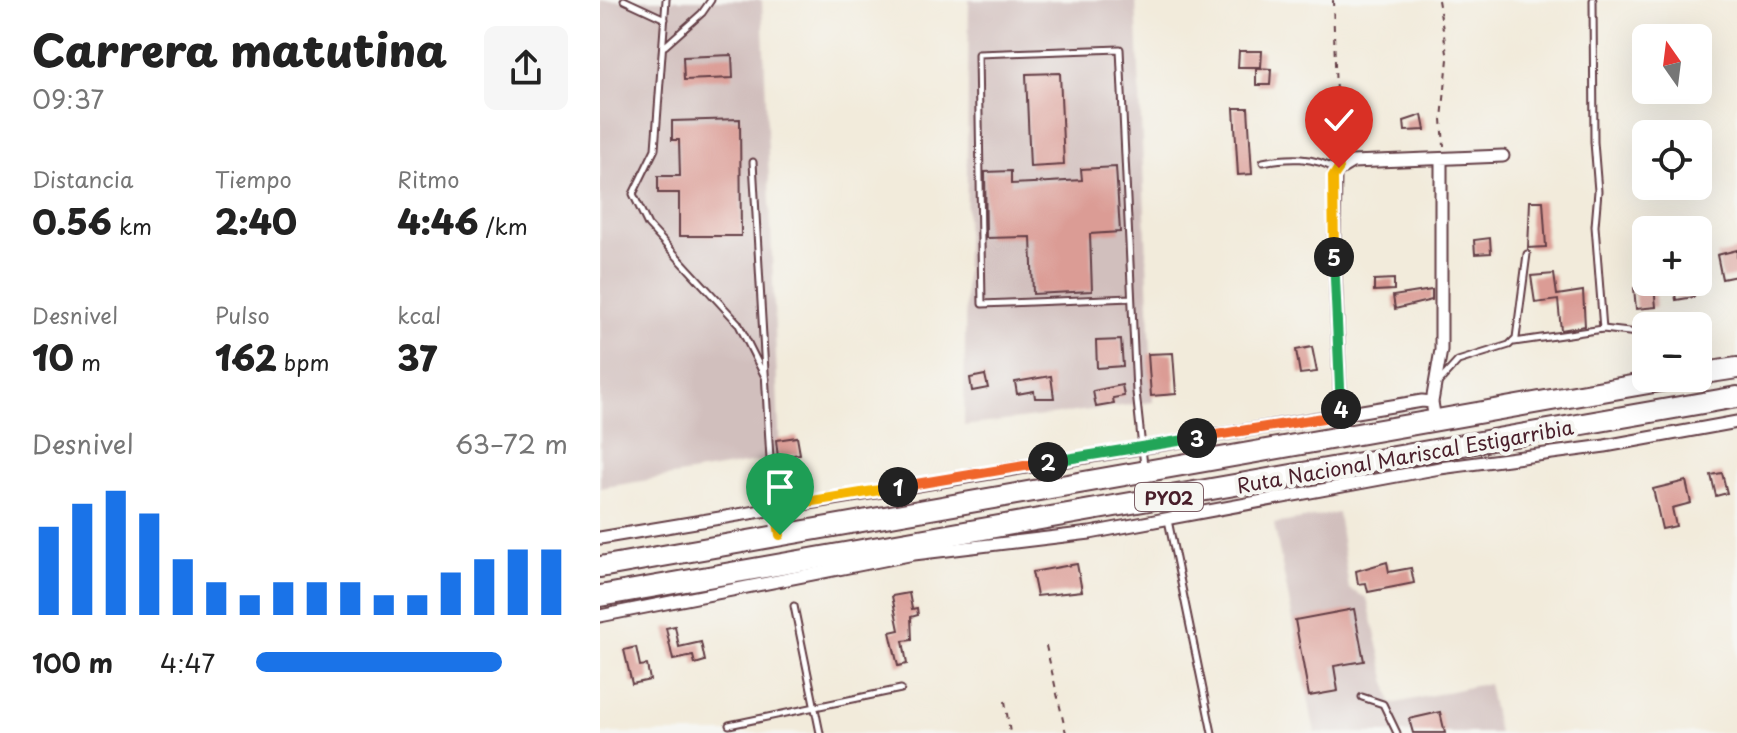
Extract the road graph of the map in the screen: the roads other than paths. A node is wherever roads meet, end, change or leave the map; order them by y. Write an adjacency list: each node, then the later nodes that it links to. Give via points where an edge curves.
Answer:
1 (624, 0): 5 (lane)
2 (666, 0): 5 (lane)
3 (711, 0): 6 (lane)
4 (1593, 0): 14 (lane, via 1595,226)
5 (665, 19): 6 (lane)
6 (664, 46): 19 (lane, via 655,149 633,194 648,225 738,323)
7 (1503, 156): 8 (street)
8 (1444, 159): 11 (street, via 1352,162); 20 (street, via 1441,350)
9 (753, 162): 19 (lane)
10 (1263, 162): 11 (lane, via 1298,158)
11 (1338, 169): 24 (street, via 1333,177 1334,247)
12 (1527, 254): 16 (lane)
13 (1131, 298): 13 (lane, via 982,304 978,54 1120,49); 27 (lane)
14 (1603, 329): 15 (lane); 16 (lane)
15 (1632, 332)
16 (1513, 342): 20 (lane, via 1458,361)
17 (1737, 368): 18 (highway)
18 (1712, 372)
19 (766, 379): 28 (lane)
20 (1434, 384): 23 (street)
21 (1632, 384): 23 (highway, Ruta Nacional Mariscal Estigarribia / PY02)
22 (1737, 397): 36 (highway, Ruta Nacional Mariscal Estigarribia / PY02)
23 (1433, 411): 24 (street); 26 (highway, Ruta Nacional Mariscal Estigarribia / PY02)
24 (1342, 415): 26 (street); 27 (street)
25 (1737, 422): 32 (street, via 1440,468)
26 (1342, 436): 30 (highway, Ruta Nacional Mariscal Estigarribia / PY02)
27 (1142, 447): 30 (lane); 31 (street)
28 (770, 459)
29 (772, 471): 31 (lane)
30 (1144, 471): 33 (highway, Ruta Nacional Mariscal Estigarribia / PY02)
31 (776, 507): 33 (lane); 34 (street)
32 (1168, 519): 38 (street, via 914,554); 44 (lane)
33 (780, 535): 35 (highway, Ruta Nacional Mariscal Estigarribia / PY02)
34 (600, 538)
35 (600, 567)
36 (600, 596)
37 (794, 606): 41 (lane)
38 (600, 616)
39 (901, 689): 41 (lane)
40 (1362, 697): 45 (lane, via 1383,704)
41 (814, 706): 42 (lane); 43 (lane)
42 (729, 725)
43 (820, 733)
44 (1212, 733)
45 (1397, 733)

